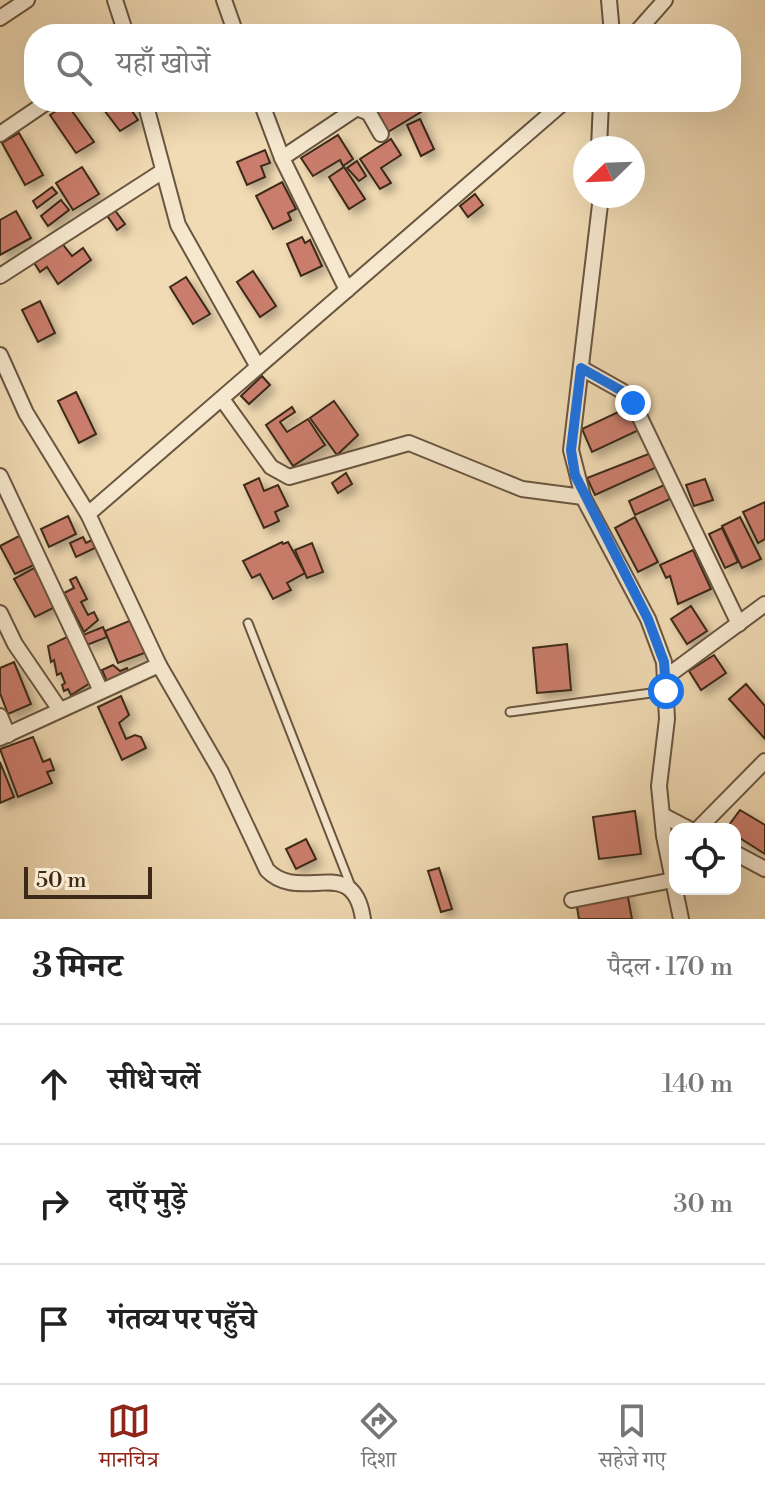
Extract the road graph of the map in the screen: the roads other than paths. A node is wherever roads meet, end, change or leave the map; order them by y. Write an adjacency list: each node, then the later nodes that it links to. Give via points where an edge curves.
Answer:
1 (27, 0): 6 (street)
2 (115, 0): 7 (street)
3 (224, 0): 8 (street)
4 (609, 0): 9 (street)
5 (665, 0): 10 (street)
6 (0, 18)
7 (123, 24)
8 (232, 24)
9 (611, 24)
10 (644, 24)
11 (32, 112): 18 (street)
12 (148, 112): 22 (street)
13 (265, 112): 21 (street)
14 (351, 112): 21 (street)
15 (367, 112): 19 (street)
16 (552, 112): 25 (street)
17 (601, 112): 20 (street)
18 (0, 134)
19 (381, 134)
20 (600, 136)
21 (282, 158): 25 (street)
22 (163, 171): 24 (street); 27 (street, via 178,225)
23 (600, 208): 28 (street)
24 (0, 276)
25 (347, 290): 27 (street)
26 (0, 355): 32 (street, via 26,413)
27 (258, 367): 29 (street)
28 (581, 368): 31 (street, via 571,450); 36 (street, via 633,403)
29 (222, 399): 31 (street, via 271,467 289,477 409,443 522,489); 32 (street)
30 (0, 476): 39 (street)
31 (583, 497): 38 (street, via 648,619)
32 (88, 514): 37 (street)
33 (765, 604): 36 (street)
34 (0, 613): 40 (street)
35 (248, 623): 52 (lane)
36 (739, 624): 38 (street)
37 (159, 665): 39 (street); 52 (street, via 221,772 267,870 278,882 337,881)
38 (666, 684): 41 (lane); 45 (street)
39 (101, 691): 40 (street)
40 (60, 710): 43 (street)
41 (510, 712)
42 (0, 716): 43 (street)
43 (4, 736)
44 (765, 761): 47 (street)
45 (662, 815): 46 (street); 48 (street)
46 (677, 823)
47 (704, 823)
48 (669, 856)
49 (741, 856): 50 (street)
50 (765, 869)
51 (669, 881): 54 (street)
52 (352, 889): 55 (street)
53 (676, 895): 56 (street)
54 (572, 900)
55 (363, 919)
56 (681, 919)

